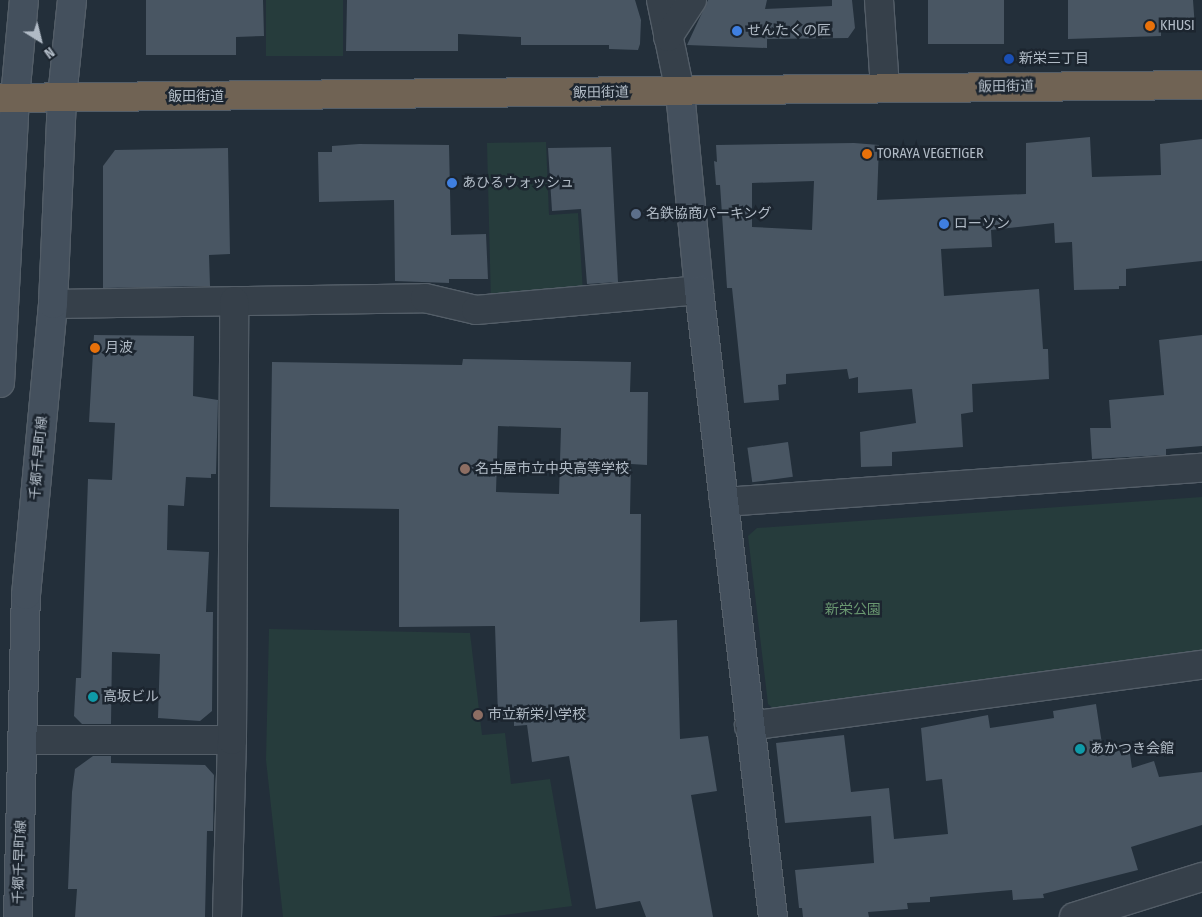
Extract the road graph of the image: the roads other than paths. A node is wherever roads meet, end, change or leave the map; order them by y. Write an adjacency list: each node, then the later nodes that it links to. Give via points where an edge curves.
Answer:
1 (24, 0): 11 (street)
2 (72, 0): 10 (street, 千郷千早町線)
3 (661, 0): 6 (street)
4 (692, 0): 6 (street)
5 (879, 0): 8 (street)
6 (668, 37): 9 (street)
7 (1202, 85): 8 (highway, 飯田街道)
8 (885, 88): 9 (highway, 飯田街道)
9 (680, 92): 10 (highway, 飯田街道); 12 (street)
10 (62, 97): 11 (highway, 飯田街道); 14 (street, 千郷千早町線)
11 (8, 98): 15 (street)
12 (699, 290): 13 (street, via 476,310 425,298); 17 (street)
13 (234, 300): 14 (street); 21 (street)
14 (54, 304): 20 (street, 千郷千早町線, via 26,595)
15 (0, 383)
16 (1202, 468): 17 (street)
17 (724, 502): 19 (street)
18 (1202, 665): 19 (street)
19 (749, 726): 25 (street)
20 (24, 740): 21 (street); 23 (street, 千郷千早町線)
21 (232, 740): 24 (street)
22 (1202, 877): 26 (street)
23 (18, 917)
24 (227, 917)
25 (774, 917)
26 (1074, 917)

